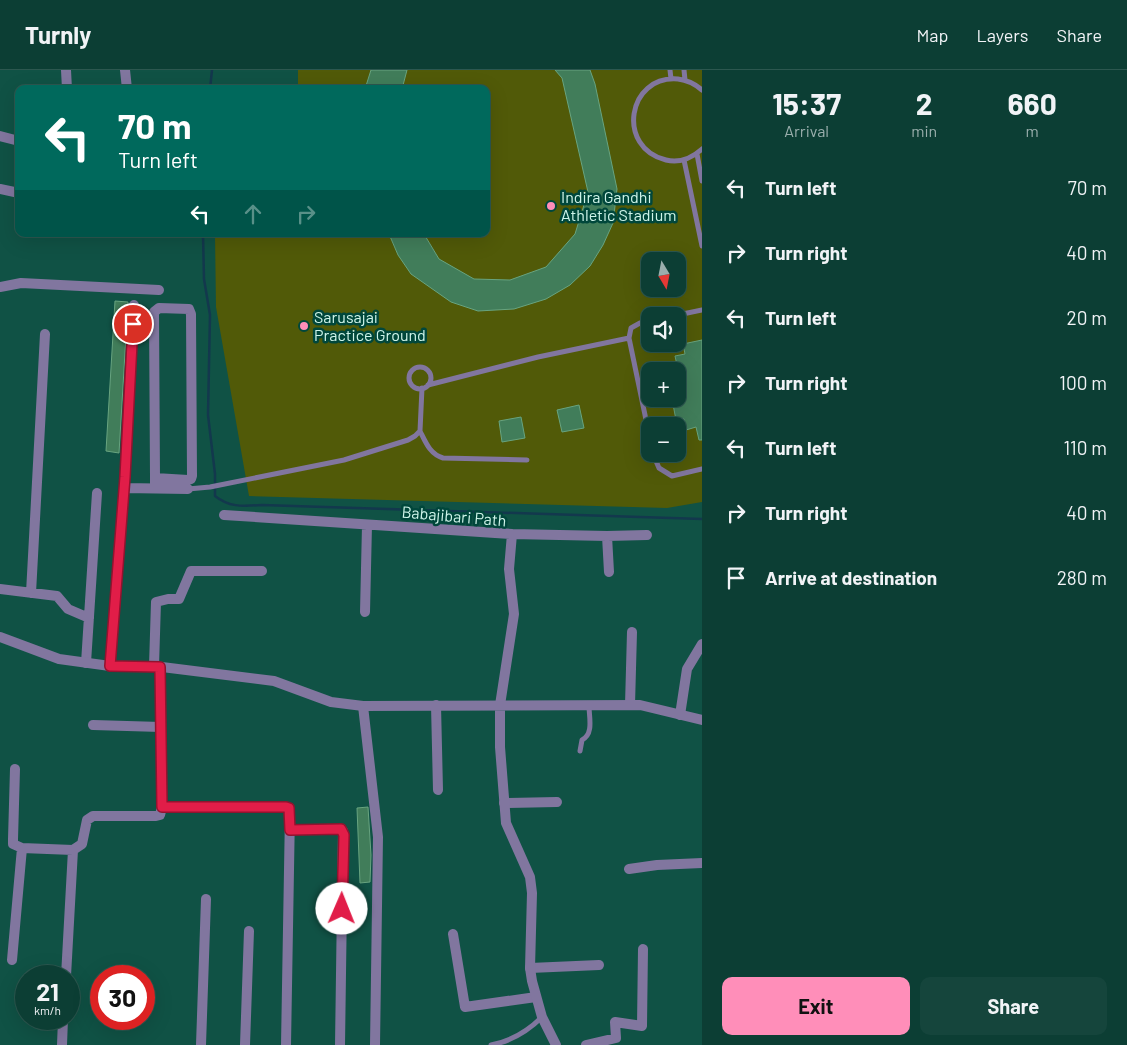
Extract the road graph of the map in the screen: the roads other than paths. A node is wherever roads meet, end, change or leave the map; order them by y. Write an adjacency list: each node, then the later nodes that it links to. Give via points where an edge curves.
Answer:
1 (66, 70): 7 (street)
2 (125, 70): 8 (street)
3 (670, 70): 5 (lane)
4 (684, 70): 6 (lane)
5 (671, 79): 6 (lane); 14 (lane, via 659,81 641,96 635,106 634,130 648,152 672,161)
6 (684, 80): 9 (lane)
7 (67, 85)
8 (127, 85)
9 (702, 90)
10 (0, 136): 11 (street)
11 (15, 140)
12 (702, 149): 13 (lane)
13 (697, 154): 14 (lane); 15 (lane)
14 (684, 160): 18 (lane)
15 (702, 181)
16 (0, 190): 17 (street)
17 (15, 192)
18 (702, 246)
19 (0, 287): 20 (street, via 21,284)
20 (159, 290)
21 (134, 305): 35 (street)
22 (702, 310): 23 (lane)
23 (686, 313)
24 (641, 323): 26 (lane, via 631,328)
25 (45, 334): 46 (street)
26 (629, 338): 27 (lane); 29 (lane)
27 (428, 385): 28 (lane); 28 (lane, via 430,378 426,369 412,370 410,383 415,388)
28 (422, 388): 30 (lane)
29 (645, 417)
30 (420, 431): 31 (lane, via 436,456); 36 (lane, via 408,440 344,460)
31 (527, 460)
32 (656, 462): 33 (lane, via 659,468 672,476)
33 (702, 469)
34 (155, 483): 34 (street, via 154,312 159,308 189,308 192,476 188,480); 35 (street); 36 (street)
35 (124, 488): 53 (street)
36 (188, 489)
37 (97, 493): 48 (street)
38 (224, 515): 39 (street, Babajibari Path)
39 (367, 524): 40 (street, Babajibari Path); 47 (street)
40 (512, 534): 42 (street); 55 (street, Babajibari Path, via 509,569 514,614)
41 (648, 535): 42 (street)
42 (607, 536): 44 (street)
43 (262, 571): 54 (street, via 191,572 179,599 156,602)
44 (609, 572)
45 (0, 588): 46 (street)
46 (31, 593): 48 (street, via 57,596 68,609)
47 (365, 612)
48 (89, 618): 52 (street)
49 (632, 632): 57 (street)
50 (0, 637): 52 (street, via 59,659)
51 (702, 644): 60 (street, via 687,669)
52 (86, 663): 53 (street)
53 (110, 666): 54 (street)
54 (157, 667): 58 (street, via 274,681 331,702); 63 (street)
55 (500, 705): 56 (street); 59 (street); 68 (street, Babajibari Path)
56 (589, 705): 57 (street); 64 (lane, via 590,731 582,740)
57 (630, 705): 60 (street)
58 (363, 706): 59 (street); 91 (street, via 378,837)
59 (436, 706): 66 (street)
60 (680, 715): 61 (street)
61 (702, 720)
62 (93, 724): 63 (street)
63 (161, 727): 69 (street)
64 (580, 751)
65 (15, 768): 71 (street, via 13,844)
66 (438, 790)
67 (557, 802): 68 (street)
68 (504, 804): 82 (street, Babajibari Path, via 509,832 532,886)
69 (162, 807): 70 (street, via 286,807 290,812); 72 (street, via 160,815 156,816 93,816 87,820 82,844)
70 (290, 830): 89 (street); 90 (street, via 343,831)
71 (22, 848): 72 (street); 79 (street)
72 (73, 850): 80 (street)
73 (702, 863): 74 (street)
74 (628, 869)
75 (206, 898): 87 (street)
76 (249, 931): 88 (street)
77 (453, 934): 83 (street, via 465,1006)
78 (643, 949): 94 (street, via 642,1026 615,1022 616,1038)
79 (12, 960)
80 (67, 965)
81 (599, 966): 82 (street)
82 (530, 968): 83 (street, Babajibari Path)
83 (536, 997): 84 (street, Babajibari Path)
84 (542, 1017): 92 (lane, via 517,1038); 93 (street, Babajibari Path)
85 (63, 1030): 86 (street)
86 (62, 1045)
87 (200, 1045)
88 (245, 1045)
89 (286, 1045)
90 (340, 1045)
91 (375, 1045)
92 (491, 1045)
93 (556, 1045)
94 (586, 1045)

